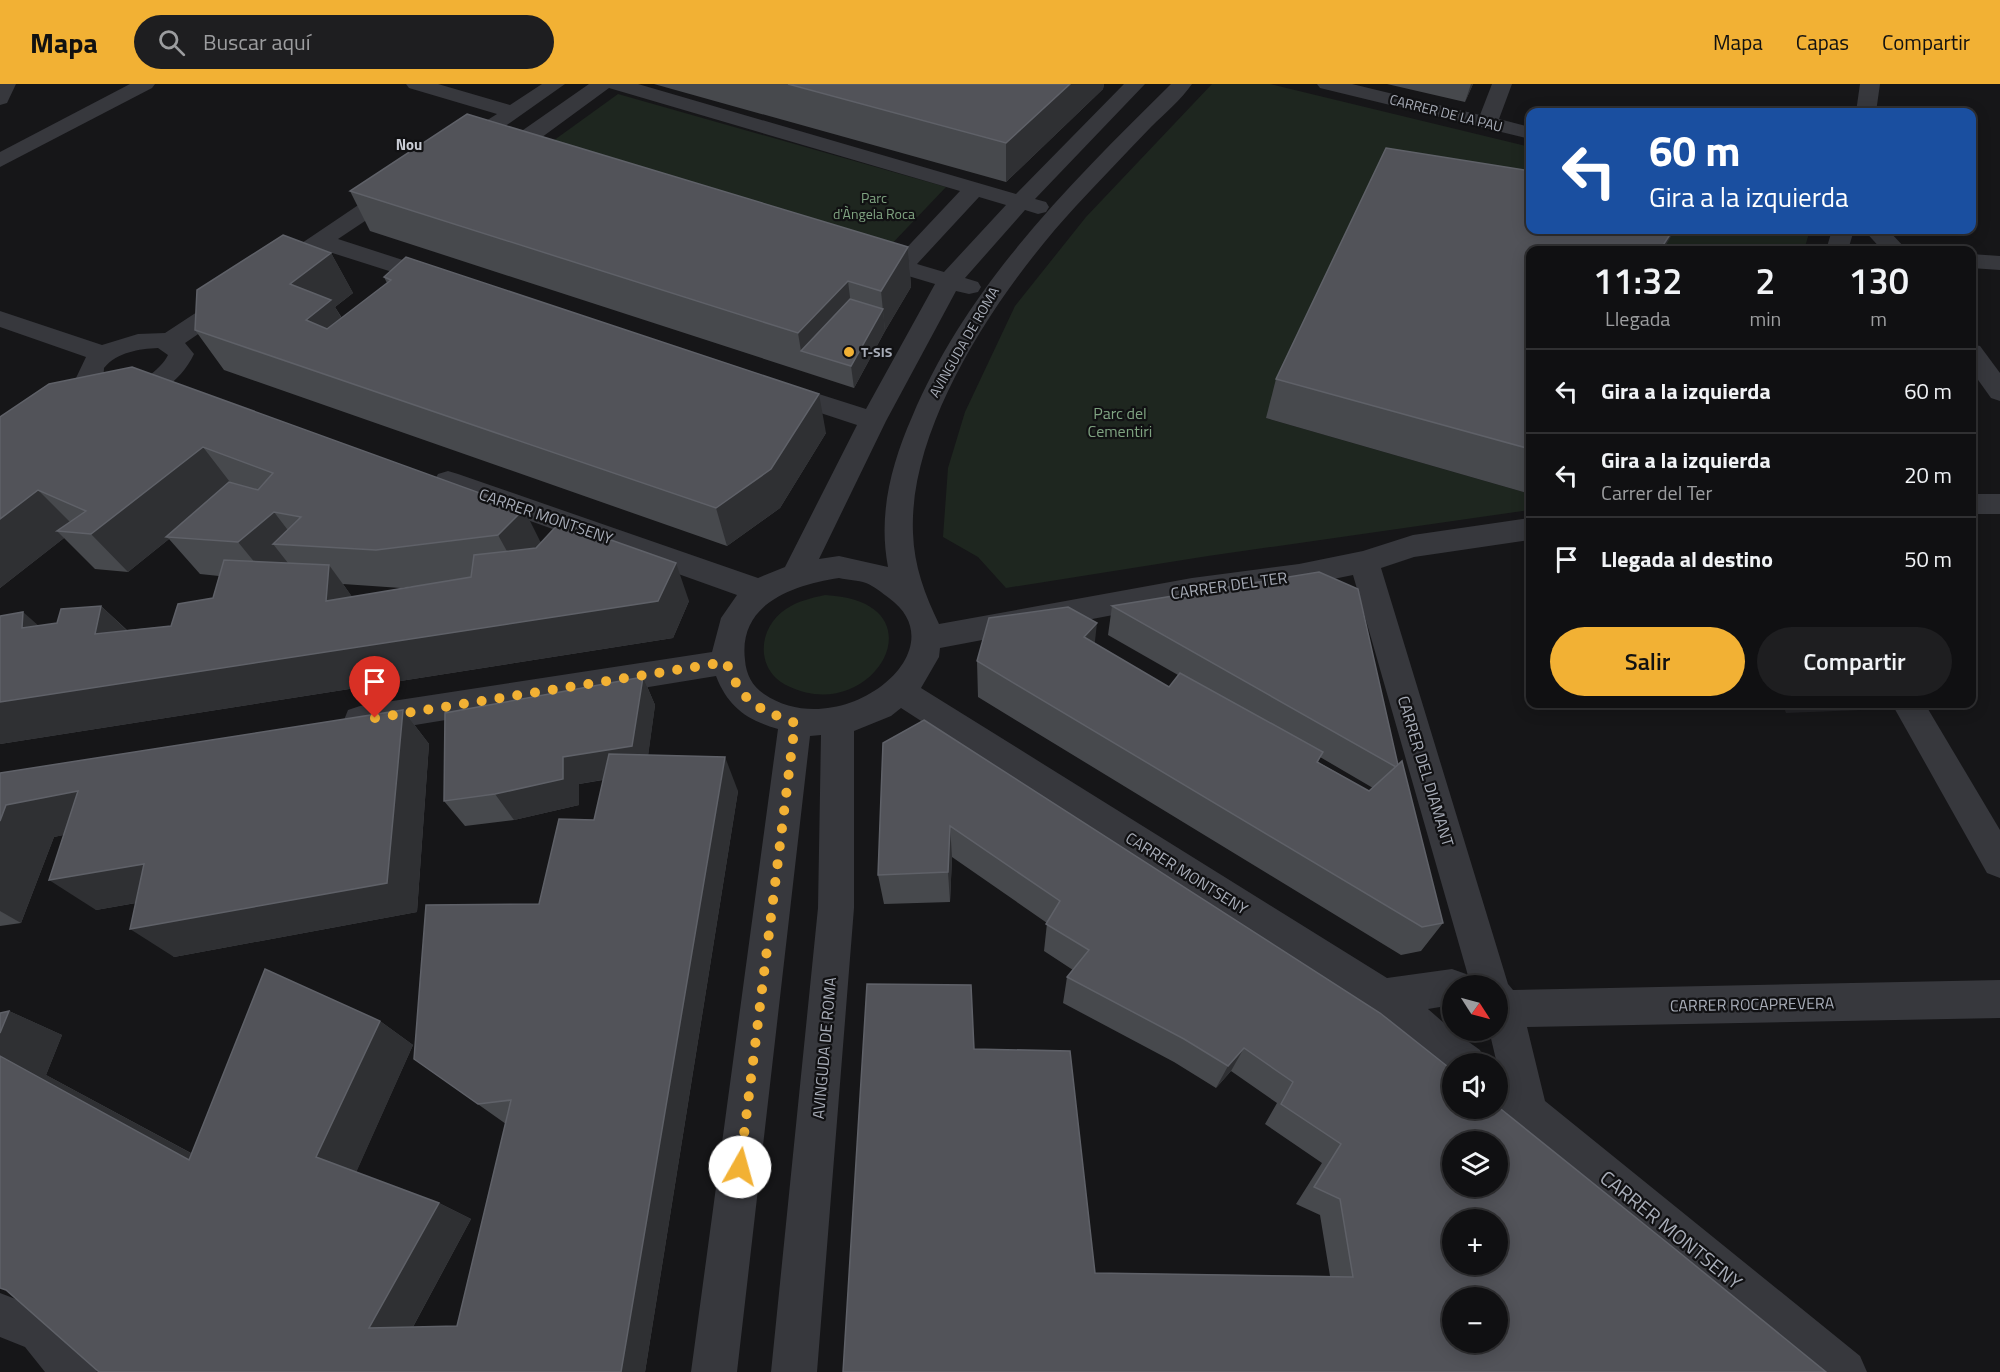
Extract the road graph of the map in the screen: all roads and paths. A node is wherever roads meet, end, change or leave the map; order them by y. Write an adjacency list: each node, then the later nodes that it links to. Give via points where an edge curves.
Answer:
1 (6, 84): 12 (street)
2 (145, 84): 21 (street)
3 (416, 84): 14 (street)
4 (555, 84): 14 (street)
5 (602, 84): 18 (street)
6 (616, 84): 23 (street)
7 (1135, 84): 24 (street)
8 (1182, 84): 25 (street, AVINGUDA DE ROMA)
9 (1327, 84): 15 (street, CARRER DE LA PAU)
10 (1502, 84): 15 (street)
11 (1870, 84): 13 (street)
12 (0, 99)
13 (1867, 108)
14 (513, 112): 17 (street)
15 (1487, 123): 16 (street, CARRER DE LA PAU)
16 (1526, 132)
17 (474, 138): 18 (street); 20 (street)
18 (512, 149): 19 (street)
19 (534, 156)
20 (445, 157)
21 (0, 161)
22 (416, 177): 27 (street)
23 (975, 188): 24 (street); 33 (street)
24 (1021, 201): 25 (street); 34 (street)
25 (1058, 212): 37 (street, AVINGUDA DE ROMA)
26 (1879, 234): 28 (street)
27 (320, 241): 30 (street); 36 (street)
28 (1891, 246)
29 (844, 249): 33 (street)
30 (292, 260)
31 (1976, 261): 32 (street)
32 (2000, 263)
33 (902, 266): 34 (street)
34 (949, 281): 37 (street); 44 (street)
35 (254, 285): 39 (street)
36 (455, 285)
37 (990, 294): 52 (street, AVINGUDA DE ROMA, via 932,394 906,470 898,532)
38 (0, 319): 40 (street)
39 (169, 342): 40 (street, via 144,341); 40 (street, via 180,354 173,372 174,385 86,398 92,367)
40 (105, 355)
41 (1976, 359): 43 (street)
42 (760, 384): 44 (street)
43 (2000, 392)
44 (873, 421): 50 (street)
45 (422, 472): 51 (street, CARRER MONTSENY)
46 (1976, 504): 47 (street)
47 (2000, 504)
48 (1526, 531): 49 (street, CARRER DEL TER, via 1413,546)
49 (1364, 562): 53 (street, CARRER DEL TER); 61 (street, CARRER DEL DIAMANT)
50 (797, 573): 51 (street); 52 (street, via 839,567 878,575)
51 (760, 591): 54 (street, via 740,612 728,636)
52 (909, 595): 53 (street, via 922,615)
53 (927, 638): 55 (street, via 921,666)
54 (726, 662): 57 (street, via 737,688 745,696 761,710); 59 (street)
55 (902, 692): 58 (street, via 873,712); 64 (street, CARRER MONTSENY)
56 (1910, 708): 60 (street)
57 (795, 723): 58 (street); 71 (street)
58 (838, 723): 72 (street, AVINGUDA DE ROMA, via 836,908)
59 (328, 725)
60 (2000, 862)
61 (1477, 975)
62 (1508, 991): 65 (street, CARRER ROCAPREVERA)
63 (1442, 994): 64 (street)
64 (1383, 998): 67 (street, CARRER MONTSENY)
65 (2000, 999)
66 (1495, 1041): 68 (street, CARRER DEL DIAMANT)
67 (1452, 1053)
68 (1512, 1101): 73 (street, CARRER MONTSENY)
69 (0, 1315): 70 (street, via 41,1331)
70 (74, 1372)
71 (714, 1372)
72 (795, 1372)
73 (1844, 1372)

